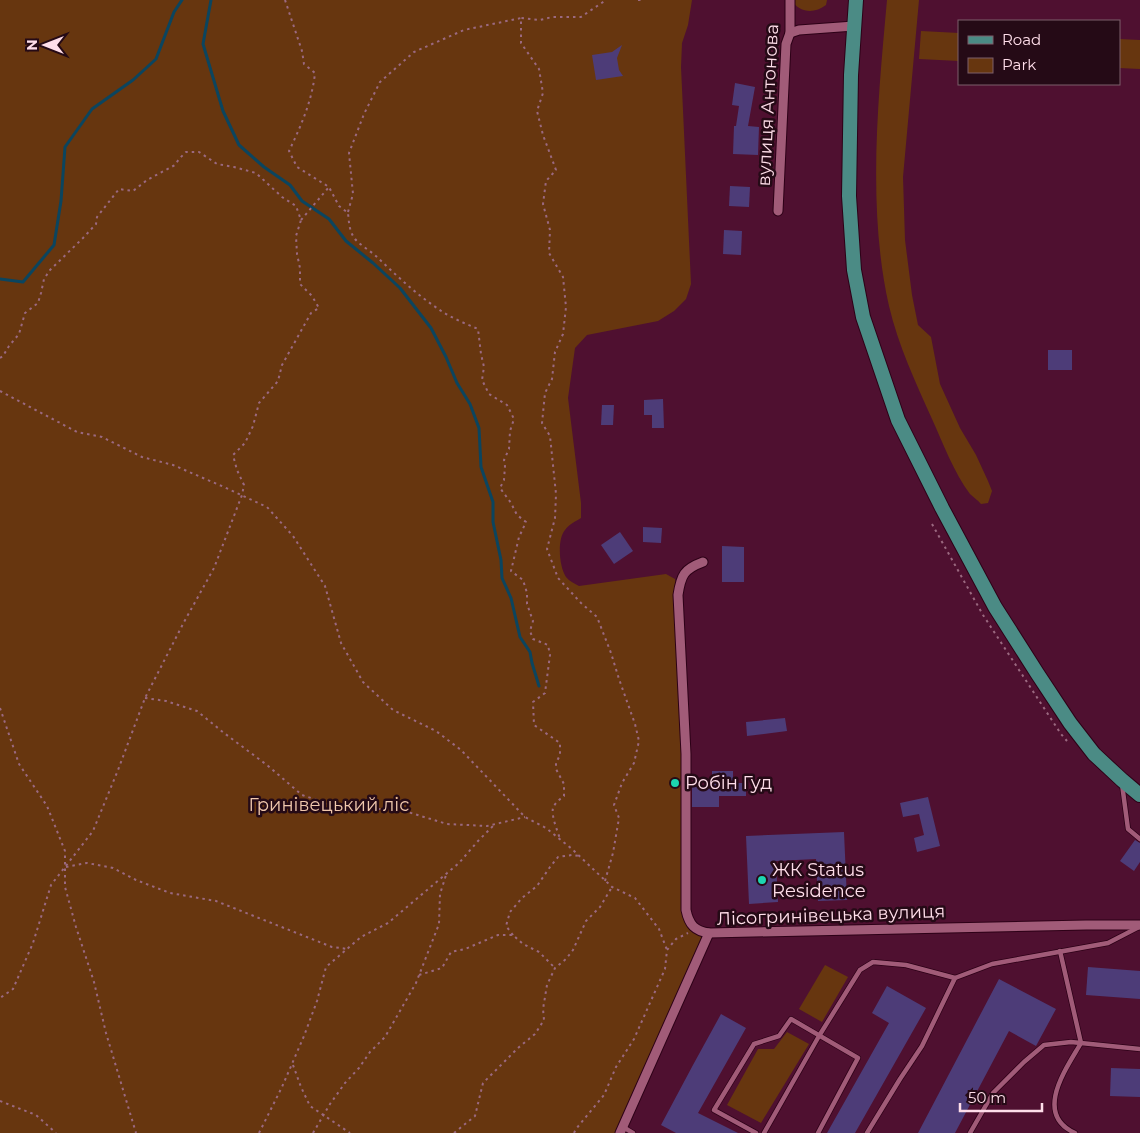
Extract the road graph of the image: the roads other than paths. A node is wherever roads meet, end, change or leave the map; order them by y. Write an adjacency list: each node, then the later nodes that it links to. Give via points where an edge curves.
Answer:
1 (790, 0): 4 (street, вулиця Антонова)
2 (856, 0): 3 (main road)
3 (854, 26): 4 (street); 7 (main road, via 849,196 854,270 863,317 894,410 995,607 1070,723 1094,754)
4 (790, 33): 5 (street, вулиця Антонова, via 786,44)
5 (778, 211)
6 (704, 562): 11 (street, via 685,573 678,595 686,754 686,910 688,920 698,931)
7 (1122, 780): 8 (main road); 9 (lane, via 1128,829)
8 (1140, 795)
9 (1140, 839)
10 (1140, 926): 11 (street, Лісогринівецька вулиця); 12 (lane, via 1108,942)
11 (710, 934): 17 (street, Лісогринівецька вулиця)
12 (1060, 951): 13 (lane, via 992,964); 15 (lane)
13 (955, 978): 14 (lane, via 906,965 873,962 860,970); 22 (lane, via 922,1046)
14 (820, 1036): 19 (lane, via 791,1019 779,1036 754,1044 714,1110); 20 (lane); 21 (lane, via 858,1058)
15 (1081, 1043): 16 (lane); 23 (lane, via 1044,1045 993,1093); 24 (lane, via 1055,1094 1056,1116)
16 (1140, 1049)
17 (621, 1130): 18 (lane)
18 (633, 1133)
19 (756, 1133)
20 (764, 1133)
21 (818, 1133)
22 (867, 1133)
23 (970, 1133)
24 (1075, 1133)

